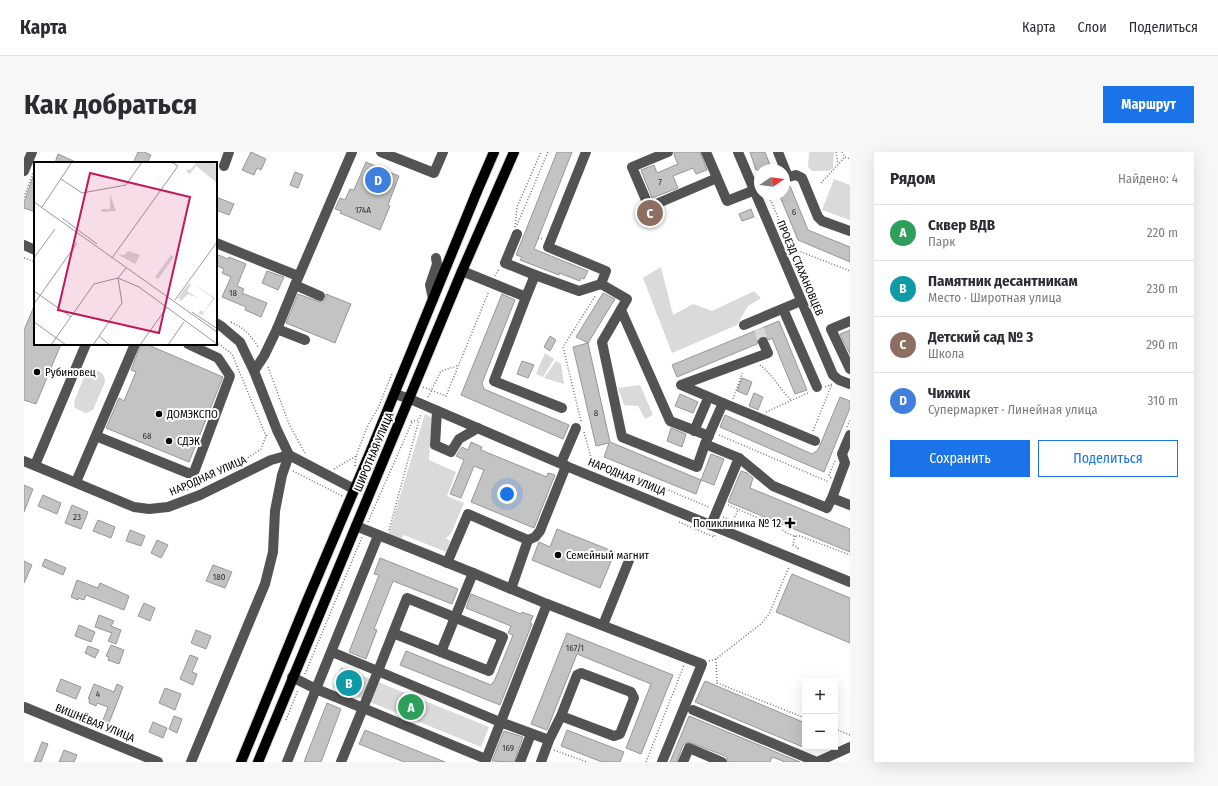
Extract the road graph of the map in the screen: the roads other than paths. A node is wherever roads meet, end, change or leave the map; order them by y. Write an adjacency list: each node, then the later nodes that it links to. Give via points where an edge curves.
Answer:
1 (32, 152): 16 (street)
2 (229, 152): 15 (street)
3 (352, 152): 32 (street)
4 (381, 152): 5 (street, via 434,173)
5 (444, 152)
6 (514, 152): 13 (main road, ШИРОТНАЯ УЛИЦА)
7 (586, 152): 33 (street, via 548,247 606,271)
8 (668, 152): 18 (street, via 632,166 649,207)
9 (706, 152): 18 (street)
10 (738, 152): 19 (street, ПРОЕЗД СТАХАНОВЦЕВ)
11 (778, 152): 14 (street)
12 (493, 154): 13 (main road, via 496,166 501,168); 20 (main road, ШИРОТНАЯ УЛИЦА)
13 (510, 163): 22 (main road, ШИРОТНАЯ УЛИЦА)
14 (782, 164)
15 (224, 166)
16 (24, 171)
17 (790, 177): 24 (street, via 796,175 802,178 822,221)
18 (717, 178): 21 (street, via 727,201)
19 (754, 183)
20 (478, 188): 22 (main road, via 488,182 496,190); 36 (main road, ШИРОТНАЯ УЛИЦА)
21 (754, 190)
22 (496, 196): 30 (main road, ШИРОТНАЯ УЛИЦА)
23 (761, 200): 37 (street, ПРОЕЗД СТАХАНОВЦЕВ)
24 (850, 231)
25 (516, 233): 31 (street, via 505,263)
26 (217, 243): 32 (street)
27 (24, 245): 28 (street)
28 (34, 250)
29 (436, 258): 36 (street, via 438,264 430,285)
30 (462, 271): 35 (street); 54 (main road, ШИРОТНАЯ УЛИЦА)
31 (536, 275): 33 (street, via 579,291); 35 (street)
32 (297, 281): 34 (street); 43 (street)
33 (601, 284): 39 (street, via 627,299)
34 (320, 296)
35 (526, 297): 57 (street, via 494,380)
36 (433, 299): 53 (main road, ШИРОТНАЯ УЛИЦА)
37 (801, 301): 38 (street); 51 (street, ПРОЕЗД СТАХАНОВЦЕВ, via 833,375)
38 (783, 309): 42 (street, via 757,325); 52 (street)
39 (620, 310): 61 (street, via 670,421); 64 (street, via 602,342 622,437 697,467)
40 (850, 321): 49 (street, via 831,329)
41 (221, 322): 50 (street, via 221,326 240,342)
42 (744, 325)
43 (277, 329): 44 (street); 50 (street)
44 (304, 340)
45 (763, 342): 56 (street, via 768,353 680,385)
46 (86, 345): 70 (street)
47 (135, 345): 63 (street)
48 (190, 345): 63 (street, via 218,358 230,376 193,475)
49 (850, 369)
50 (254, 371): 66 (street)
51 (850, 384)
52 (816, 389)
53 (395, 394): 54 (street, НАРОДНАЯ УЛИЦА); 72 (main road, ШИРОТНАЯ УЛИЦА)
54 (410, 399): 58 (street, НАРОДНАЯ УЛИЦА); 76 (main road, ШИРОТНАЯ УЛИЦА)
55 (706, 403): 61 (street)
56 (726, 405): 64 (street); 65 (street)
57 (562, 408)
58 (437, 411): 60 (street, НАРОДНАЯ УЛИЦА); 60 (street, via 435,445 452,452 459,438)
59 (580, 426): 69 (street)
60 (478, 428): 69 (street, НАРОДНАЯ УЛИЦА)
61 (694, 431): 64 (street)
62 (850, 435): 73 (street, via 842,454 845,463)
63 (96, 436): 71 (street)
64 (710, 438): 67 (street)
65 (812, 440)
66 (289, 455): 71 (street, НАРОДНАЯ УЛИЦА, via 271,460 200,495 168,507 149,509 134,506); 72 (street); 107 (street, via 275,511 273,552 265,584)
67 (739, 458): 73 (street, via 773,486 827,508); 75 (street)
68 (24, 461): 70 (street, НАРОДНАЯ УЛИЦА)
69 (564, 464): 75 (street, НАРОДНАЯ УЛИЦА); 78 (street, via 540,531)
70 (35, 465): 71 (street, НАРОДНАЯ УЛИЦА)
71 (76, 482)
72 (354, 489): 82 (main road, ШИРОТНАЯ УЛИЦА)
73 (832, 498): 74 (street)
74 (850, 505)
75 (715, 527): 83 (street, НАРОДНАЯ УЛИЦА)
76 (360, 528): 77 (street); 84 (main road, ШИРОТНАЯ УЛИЦА)
77 (382, 538): 80 (street); 92 (street)
78 (528, 540): 80 (street, via 468,514); 85 (street)
79 (630, 558): 90 (street)
80 (447, 563): 81 (street)
81 (473, 573): 85 (street); 89 (street)
82 (318, 575): 84 (main road, via 317,581 320,586 326,588); 86 (main road, ШИРОТНАЯ УЛИЦА)
83 (849, 579)
84 (333, 582): 88 (main road, ШИРОТНАЯ УЛИЦА)
85 (511, 589): 87 (street)
86 (307, 601): 88 (main road, via 316,597 321,599); 108 (main road, ШИРОТНАЯ УЛИЦА)
87 (547, 604): 90 (street); 101 (street)
88 (322, 607): 95 (main road, ШИРОТНАЯ УЛИЦА)
89 (455, 617): 91 (street, via 407,598); 93 (street); 93 (street, via 503,637 489,671)
90 (603, 626): 114 (street, via 702,664)
91 (393, 633): 93 (street); 94 (street)
92 (332, 652): 94 (street); 96 (street)
93 (441, 652)
94 (378, 671): 98 (street); 101 (street)
95 (292, 677): 96 (street); 109 (main road, ШИРОТНАЯ УЛИЦА)
96 (316, 689): 98 (street); 110 (street)
97 (24, 707): 106 (street, ВИШНЁВАЯ УЛИЦА)
98 (363, 708): 105 (street); 111 (street)
99 (693, 710): 117 (street)
100 (561, 716): 100 (street, via 577,675 581,673 631,692 634,698 620,734 614,736); 103 (street)
101 (500, 722): 102 (street); 105 (street)
102 (531, 734): 103 (street); 112 (street)
103 (548, 744): 113 (street)
104 (850, 747): 117 (street)
105 (485, 761)
106 (158, 762)
107 (191, 762)
108 (241, 762)
109 (258, 762)
110 (288, 762)
111 (341, 762)
112 (520, 762)
113 (541, 762)
114 (662, 762)
115 (683, 762): 116 (street, via 689,748)
116 (722, 762)
117 (817, 762)

